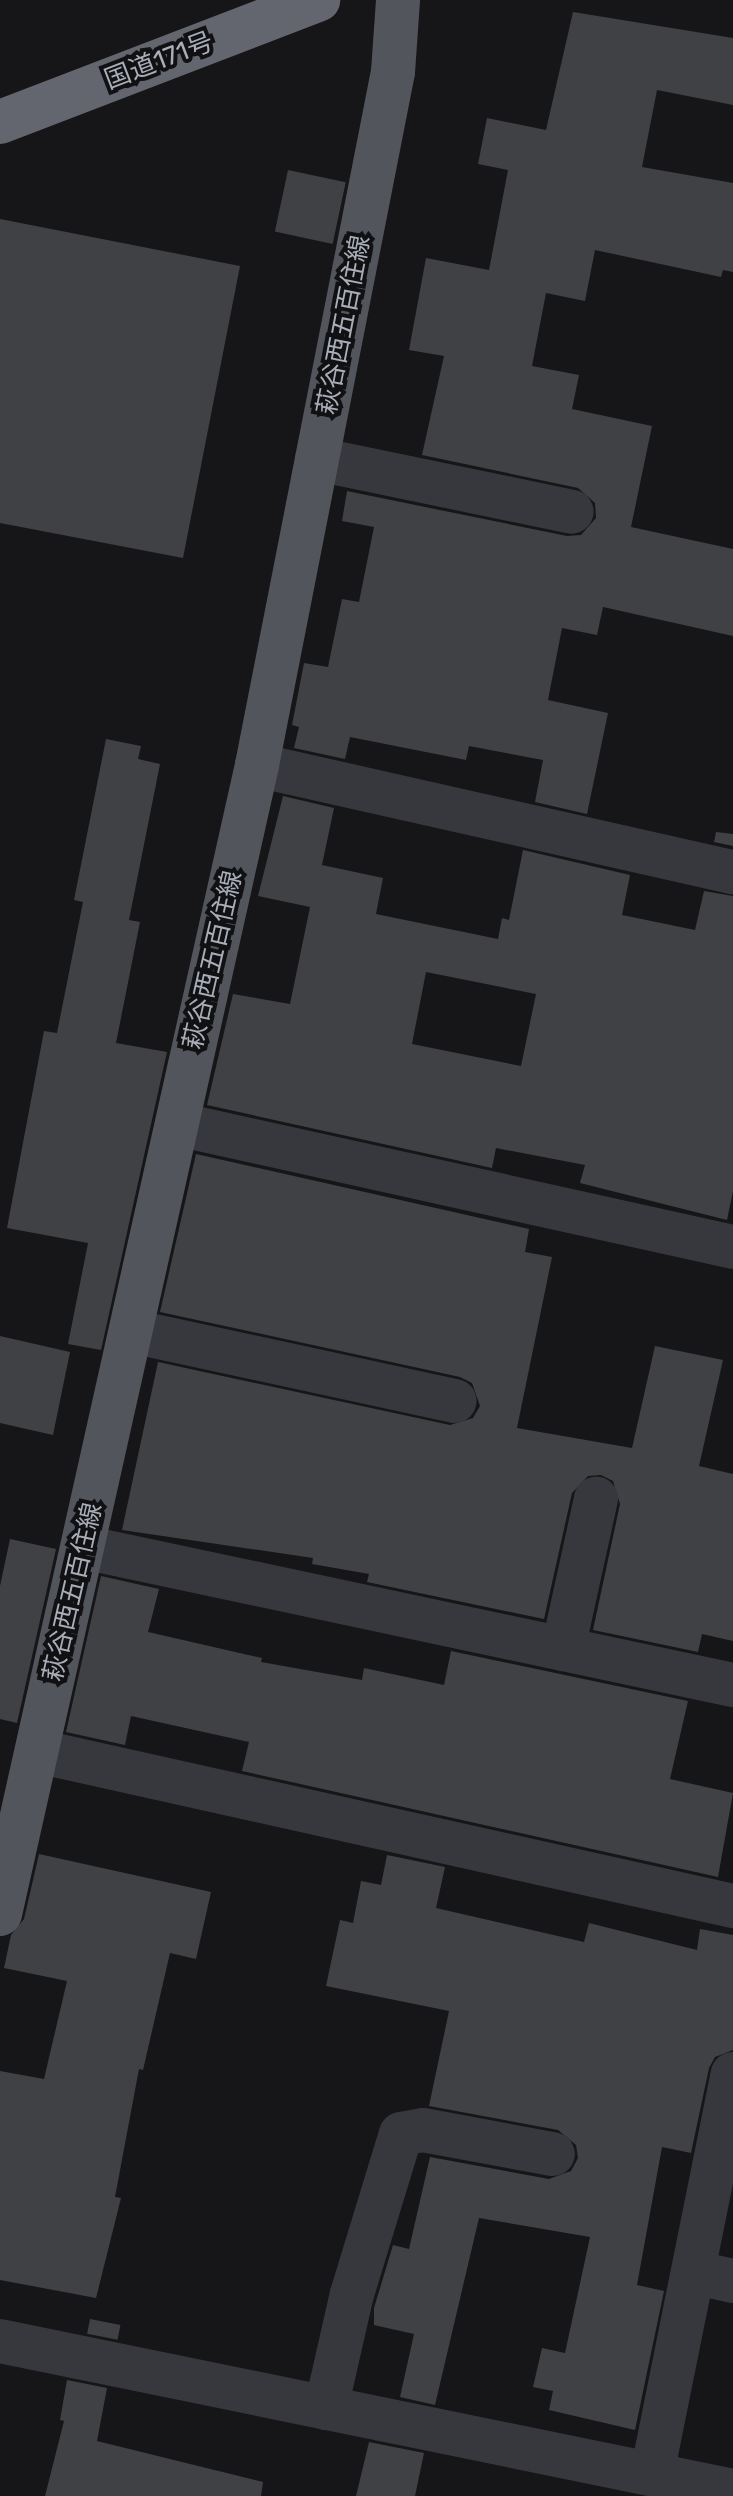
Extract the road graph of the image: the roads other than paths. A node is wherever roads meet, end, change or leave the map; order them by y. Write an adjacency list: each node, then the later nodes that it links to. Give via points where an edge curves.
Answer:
1 (318, 0): 3 (highway, 国道171号)
2 (398, 0): 4 (main road, 萩谷西五百住線, via 393,72)
3 (0, 122)
4 (317, 459): 5 (street); 6 (main road, 萩谷西五百住線)
5 (572, 512)
6 (257, 765): 7 (street); 8 (main road, 萩谷西五百住線)
7 (733, 872)
8 (177, 1124): 9 (street); 10 (main road, 萩谷西五百住線)
9 (733, 1247)
10 (131, 1331): 11 (street); 13 (main road, 萩谷西五百住線)
11 (455, 1401)
12 (596, 1499): 14 (street)
13 (83, 1547): 14 (street); 16 (main road, 萩谷西五百住線)
14 (563, 1649): 15 (street)
15 (733, 1685)
16 (37, 1751): 17 (street); 18 (main road, 萩谷西五百住線)
17 (733, 1906)
18 (0, 1914)
19 (733, 2074): 21 (street)
20 (553, 2154): 23 (street, via 423,2130 401,2134 352,2294)
21 (713, 2276): 24 (street)
22 (0, 2341): 23 (street)
23 (326, 2408): 24 (street)
24 (652, 2474): 25 (street)
25 (733, 2491)

